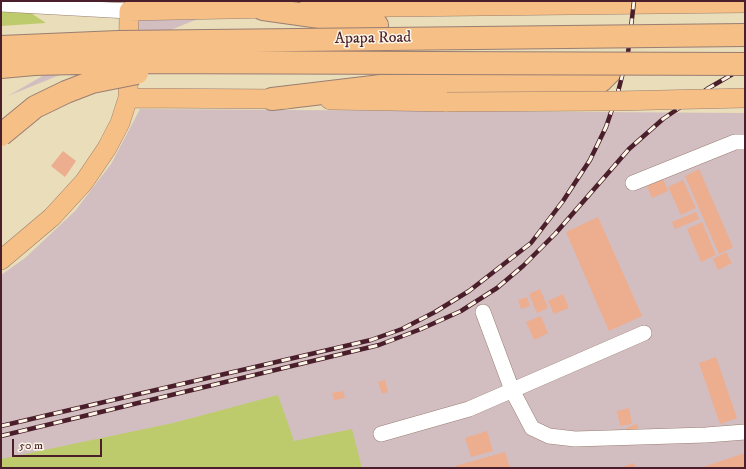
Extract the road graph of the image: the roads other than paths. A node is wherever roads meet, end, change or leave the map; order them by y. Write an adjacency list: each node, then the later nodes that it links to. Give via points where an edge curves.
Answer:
1 (650, 2): 3 (main road); 4 (main road)
2 (1, 3): 5 (street)
3 (596, 3): 6 (main road)
4 (745, 3)
5 (129, 4): 6 (main road); 14 (main road)
6 (262, 9): 8 (highway, bridge, via 377,25 619,25)
7 (744, 35): 8 (highway, Apapa Road, bridge)
8 (720, 36): 9 (highway, Apapa Road, bridge, via 118,42)
9 (1, 47)
10 (252, 63): 11 (highway, Apapa Road, bridge); 13 (highway, Apapa Road, bridge, via 114,62); 17 (highway, bridge, via 164,69 92,82 35,107)
11 (618, 64): 12 (highway, Apapa Road, bridge); 16 (highway, via 601,81 380,86)
12 (742, 65)
13 (1, 67)
14 (128, 98): 16 (main road); 20 (main road, via 120,123 107,148 84,182 52,217)
15 (745, 98): 16 (main road, bridge, via 448,102)
16 (272, 99)
17 (1, 135)
18 (745, 142): 19 (street, via 735,142)
19 (633, 183)
20 (1, 260)
21 (483, 312): 23 (street)
22 (644, 333): 23 (street)
23 (512, 390): 24 (street, via 532,428 549,436 575,439); 25 (street, via 469,408)
24 (745, 432)
25 (381, 434)

